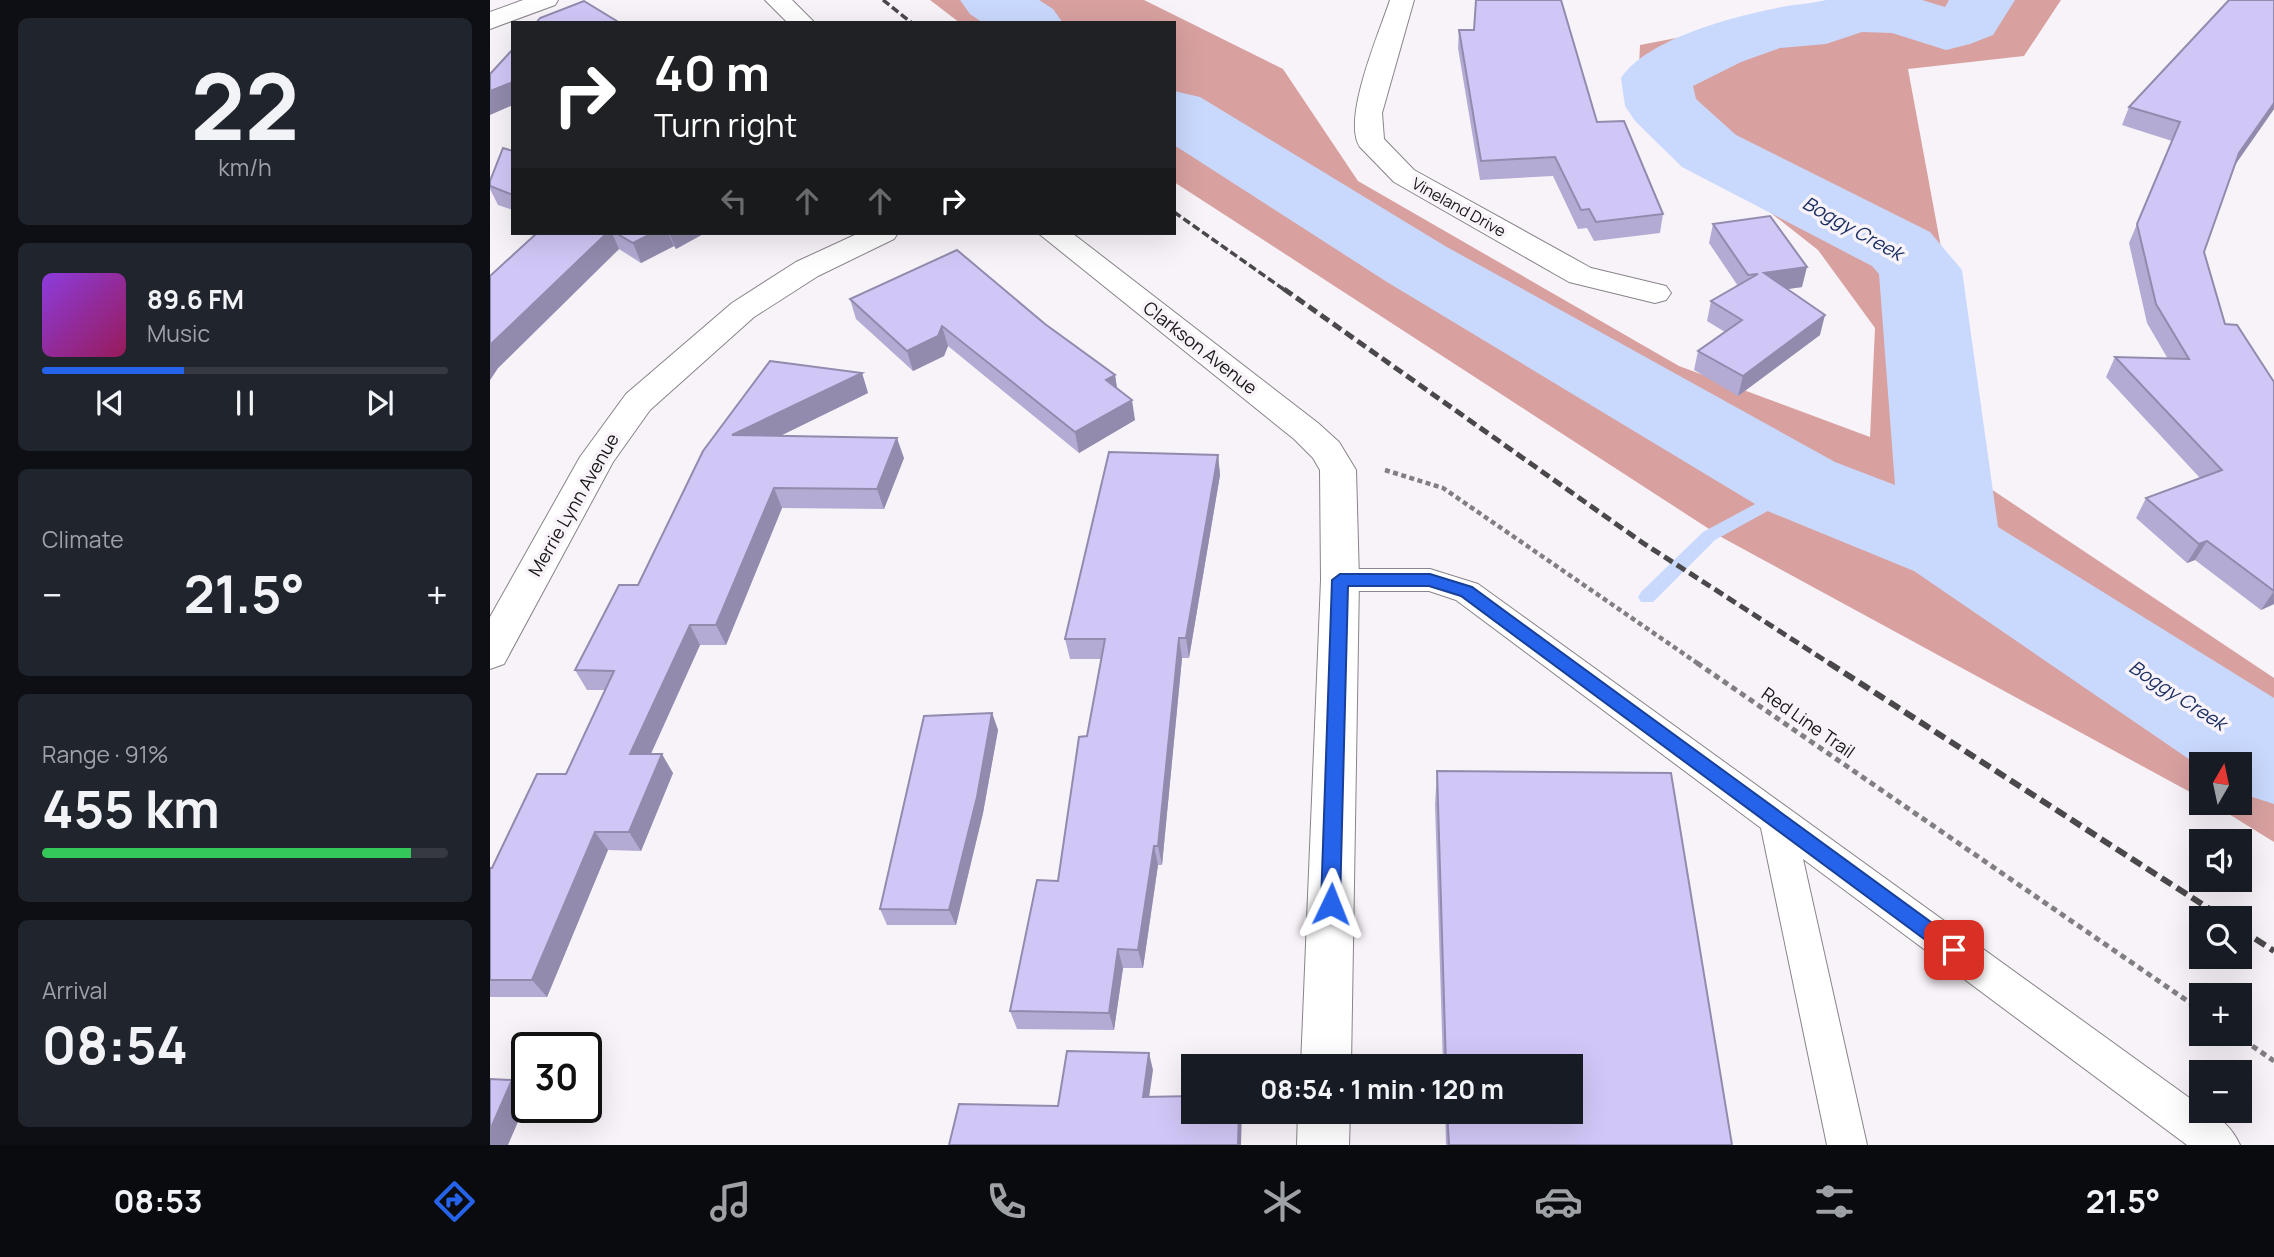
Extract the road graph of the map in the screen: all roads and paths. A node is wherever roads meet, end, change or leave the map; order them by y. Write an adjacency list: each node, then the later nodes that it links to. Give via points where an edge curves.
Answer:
1 (546, 0): 4 (street)
2 (777, 0): 5 (street)
3 (1402, 0): 8 (street, Vineland Drive, via 1368,113 1370,141 1404,176 1580,275)
4 (490, 21)
5 (801, 21)
6 (879, 235): 11 (street, Merrie Lynn Avenue, via 807,269 743,310 638,402 598,457)
7 (1056, 235): 10 (street, Clarkson Avenue, via 1326,450 1338,470)
8 (1655, 293)
9 (1393, 470): 13 (path, Red Line Trail, via 1443,488)
10 (1340, 580): 12 (lane, via 1430,580 1467,592); 15 (street)
11 (490, 653)
12 (1777, 820): 19 (lane); 20 (lane)
13 (2189, 1002)
14 (2252, 1046): 16 (path)
15 (1326, 1054)
16 (2274, 1061)
17 (1324, 1124): 18 (street)
18 (1324, 1145)
19 (1847, 1145)
20 (2220, 1145)

